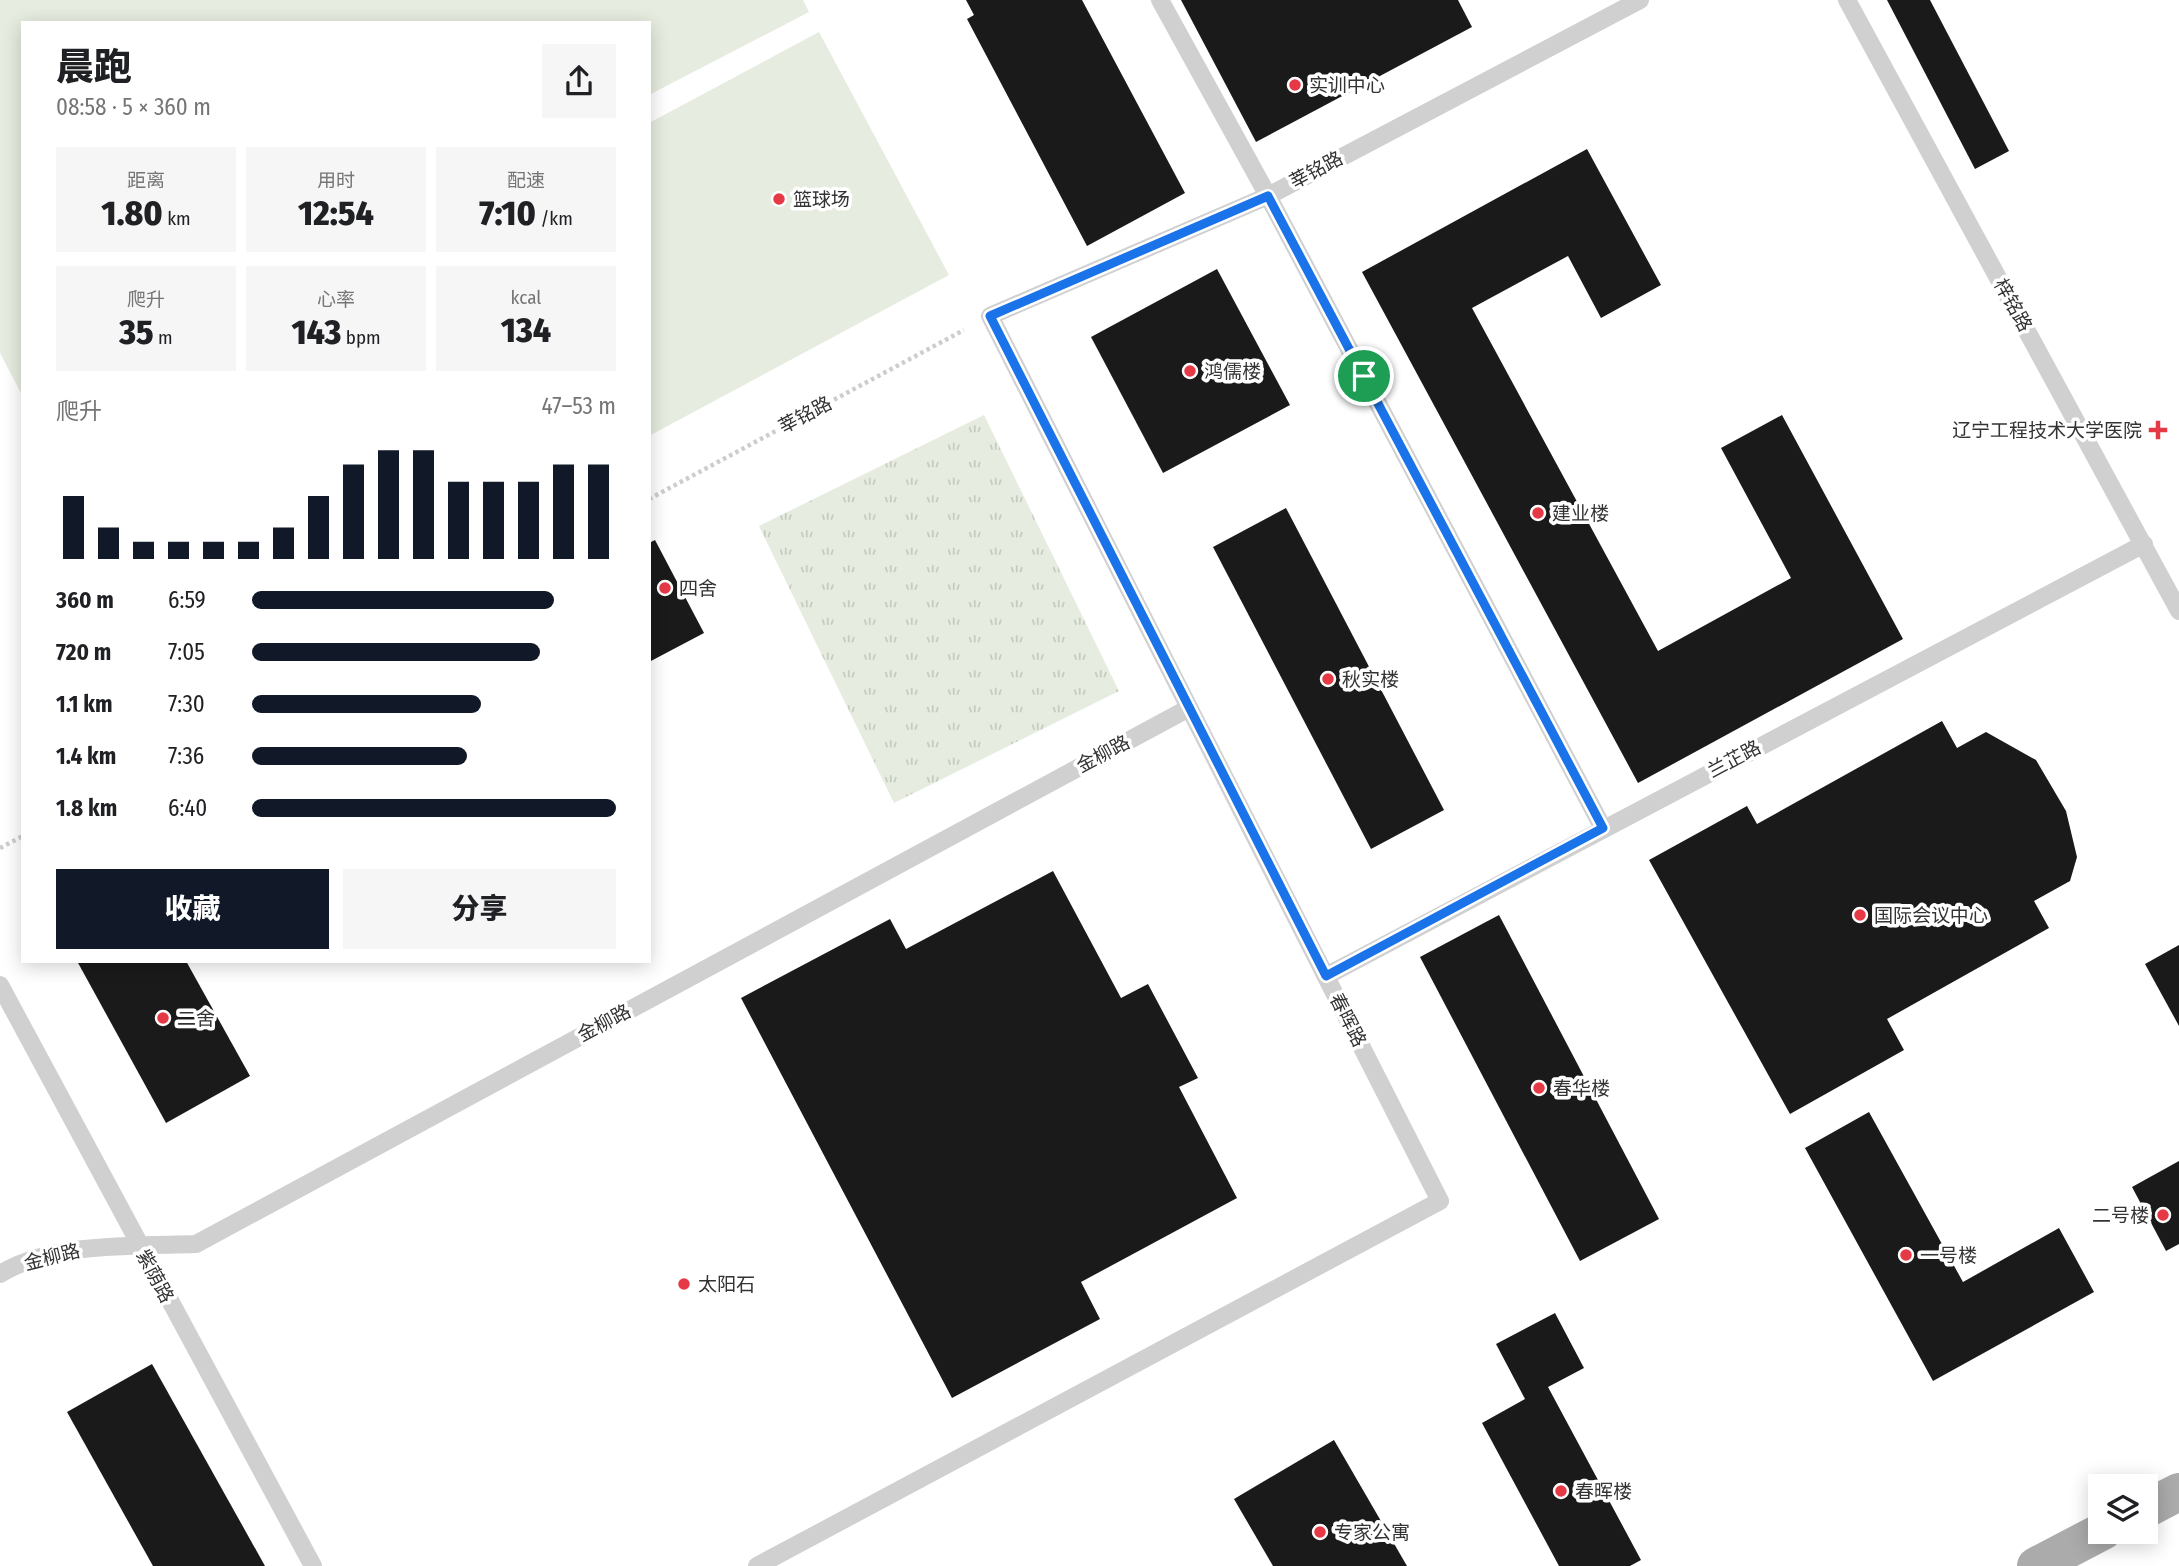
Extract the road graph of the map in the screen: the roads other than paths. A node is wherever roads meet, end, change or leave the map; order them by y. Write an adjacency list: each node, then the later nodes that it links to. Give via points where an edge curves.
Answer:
1 (1160, 0): 4 (lane)
2 (1640, 0): 4 (lane, 莘铭路)
3 (1846, 0): 6 (lane, 梓铭路)
4 (1268, 196): 5 (lane, 莘铭路); 9 (lane)
5 (990, 316): 8 (lane, 春晖路)
6 (2144, 544): 7 (lane, 梓铭路); 9 (lane, 兰芷路)
7 (2179, 611)
8 (1189, 708): 10 (lane, 春晖路); 12 (lane, 金柳路, via 196,1244)
9 (1603, 828): 10 (lane, 兰芷路)
10 (1326, 976): 18 (lane, 春晖路, via 1440,1200)
11 (0, 985): 12 (lane, 紫荫路)
12 (139, 1246): 13 (lane, 金柳路, via 74,1249); 17 (lane, 紫荫路)
13 (0, 1274)
14 (2179, 1492): 15 (main road)
15 (2158, 1503)
16 (2088, 1539): 19 (main road)
17 (313, 1566)
18 (757, 1566)
19 (2036, 1566)

